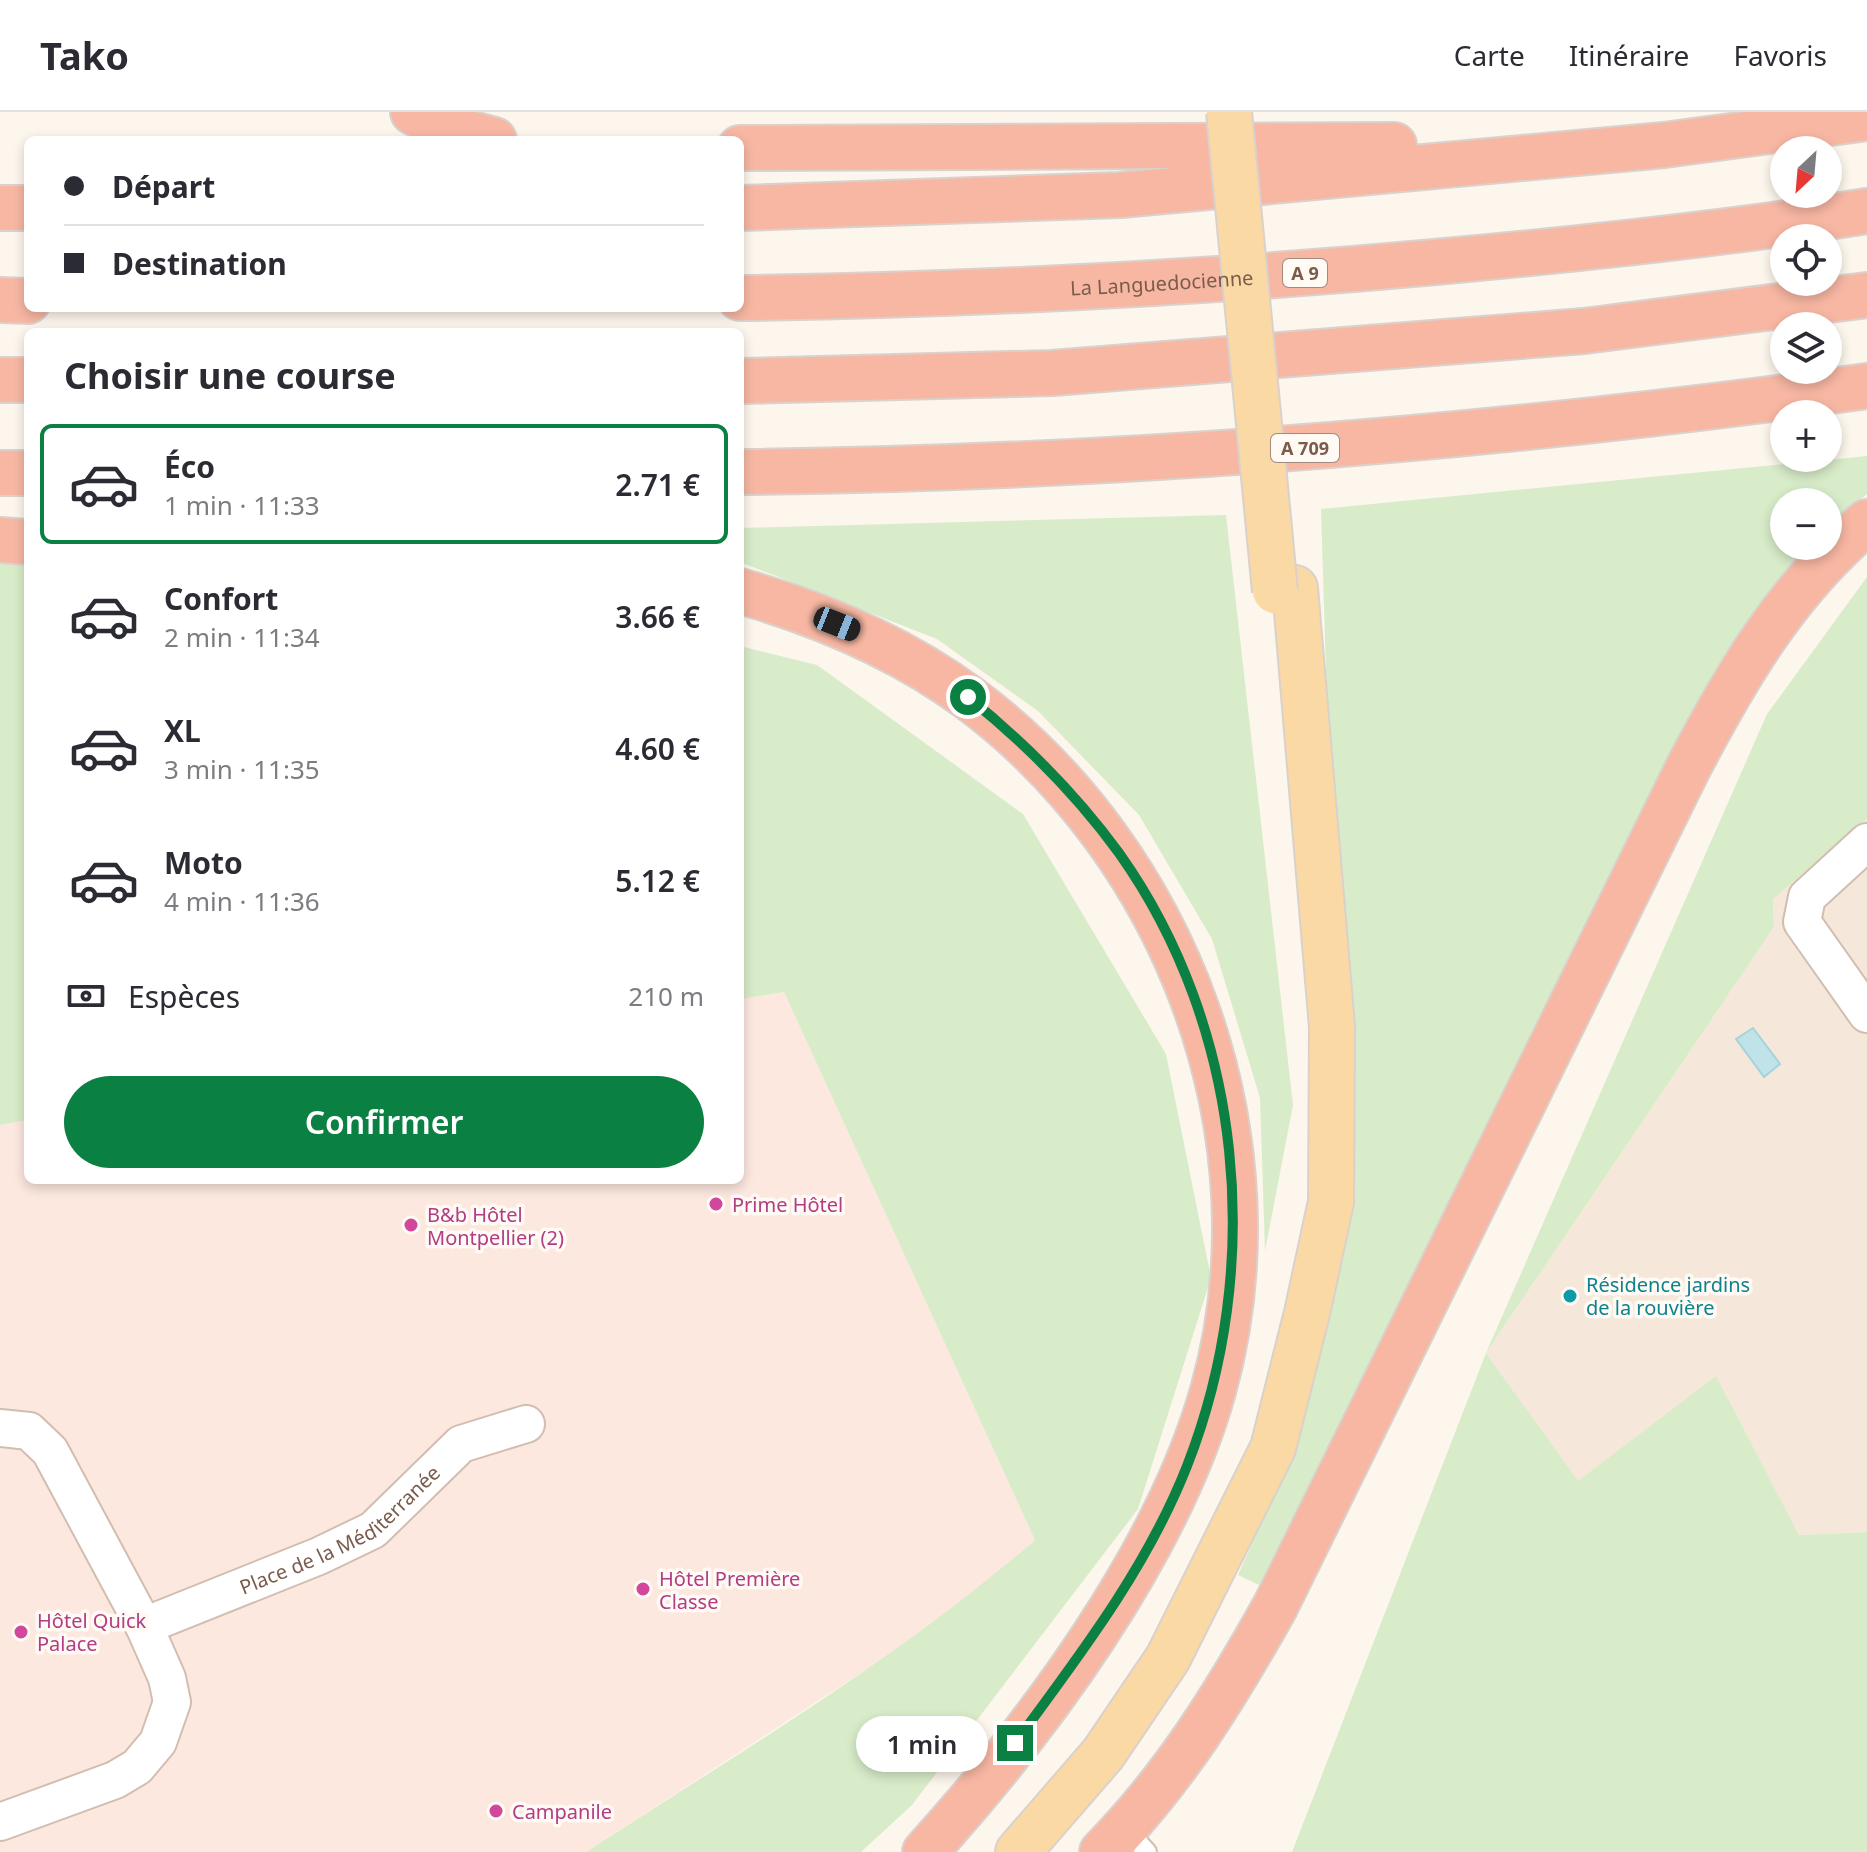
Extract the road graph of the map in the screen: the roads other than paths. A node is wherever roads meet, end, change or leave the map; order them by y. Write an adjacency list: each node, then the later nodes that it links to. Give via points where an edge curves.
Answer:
1 (413, 112): 5 (highway)
2 (1229, 112): 26 (main road, bridge)
3 (1249, 112): 26 (main road)
4 (1867, 118): 6 (highway)
5 (480, 136)
6 (1664, 145): 7 (highway); 10 (highway, via 1120,195)
7 (744, 148)
8 (0, 208): 9 (highway)
9 (24, 208)
10 (744, 208)
11 (1867, 211): 13 (highway, La Languedocienne / A 9, via 1570,250 1310,273 1078,290)
12 (1867, 295): 18 (highway, via 1584,331 1082,371)
13 (744, 298)
14 (0, 300): 15 (highway)
15 (24, 301)
16 (0, 380): 17 (highway)
17 (24, 380)
18 (744, 381)
19 (1867, 386): 20 (highway, A 709, via 1612,420 1321,447 1078,462)
20 (744, 472)
21 (0, 473): 22 (highway)
22 (24, 473)
23 (1867, 522): 34 (highway, via 1796,593 1715,716 1276,1605 1204,1728)
24 (0, 540): 25 (highway)
25 (24, 542)
26 (1285, 590): 36 (main road, via 1310,1054 1306,1196 1286,1310 1252,1433 1207,1548 1144,1660 1083,1744); 37 (main road, via 1332,1027 1331,1202 1273,1448 1168,1658 1103,1754)
27 (744, 592): 35 (highway, via 857,633 935,676 1001,724 1072,795 1135,878 1176,956 1213,1064 1230,1152 1234,1229 1221,1354 1213,1391 1172,1501 1081,1652 999,1764)
28 (1867, 842): 29 (street, via 1807,897 1802,922)
29 (1867, 1014)
30 (526, 1424): 32 (street, Place de la Méditerranée, via 461,1444 373,1530)
31 (0, 1428): 32 (street, via 29,1431 50,1451)
32 (144, 1626): 33 (street, via 172,1702 150,1756 115,1780)
33 (2, 1817)
34 (1124, 1844)
35 (925, 1852)
36 (992, 1852)
37 (1018, 1852)

